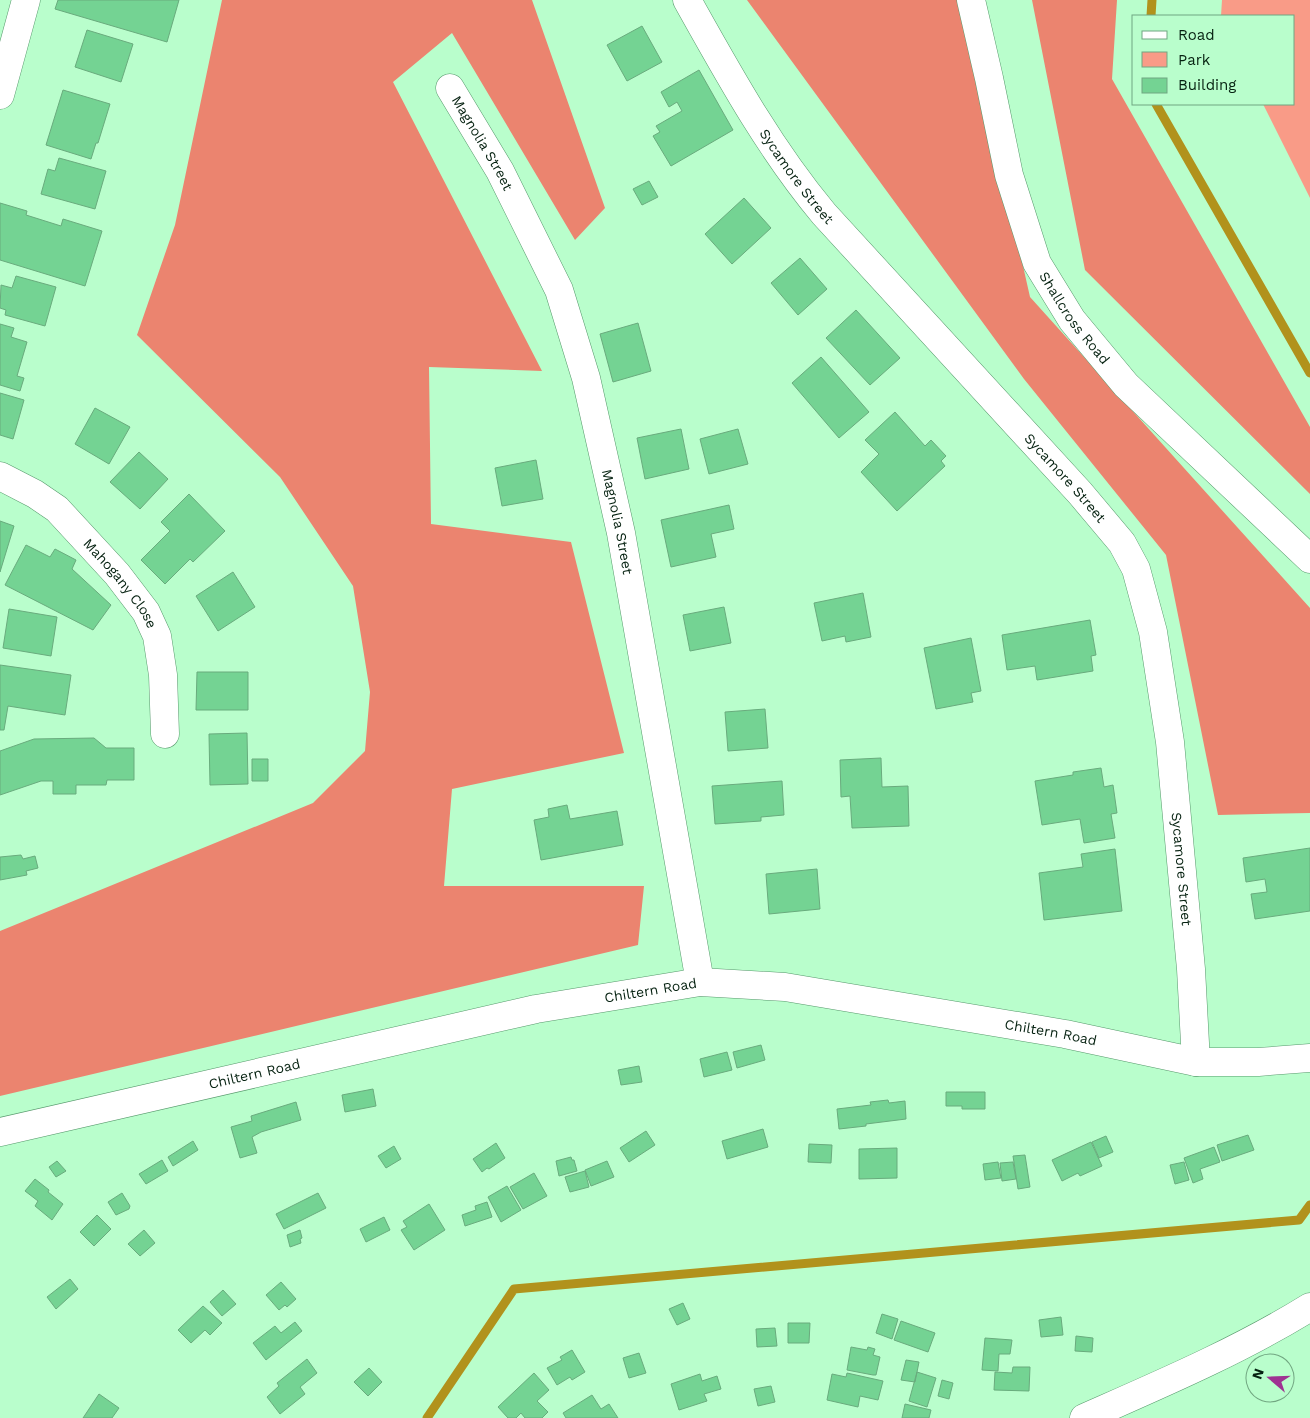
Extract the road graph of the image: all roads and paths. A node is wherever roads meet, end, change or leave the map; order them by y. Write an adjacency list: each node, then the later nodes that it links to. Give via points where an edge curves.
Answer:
1 (26, 0): 5 (street)
2 (687, 0): 11 (street, Sycamore Street, via 741,97 803,189 1080,492 1122,543 1136,569 1153,632 1170,742 1191,969)
3 (971, 0): 7 (street, Shallcross Road, via 1009,175 1042,271 1072,320 1126,385)
4 (450, 88): 9 (street, Magnolia Street, via 500,171 556,282 586,378 621,533)
5 (0, 95)
6 (0, 476): 8 (street, Mahogany Close, via 57,509 117,574 146,612 157,636 163,675)
7 (1310, 559)
8 (165, 734)
9 (700, 982): 11 (street, Chiltern Road, via 784,987 1065,1034); 12 (street, Chiltern Road, via 536,1009)
10 (1310, 1058): 11 (street, Chiltern Road)
11 (1196, 1062)
12 (0, 1132)
13 (1310, 1307): 14 (street, via 1190,1371)
14 (1084, 1418)

